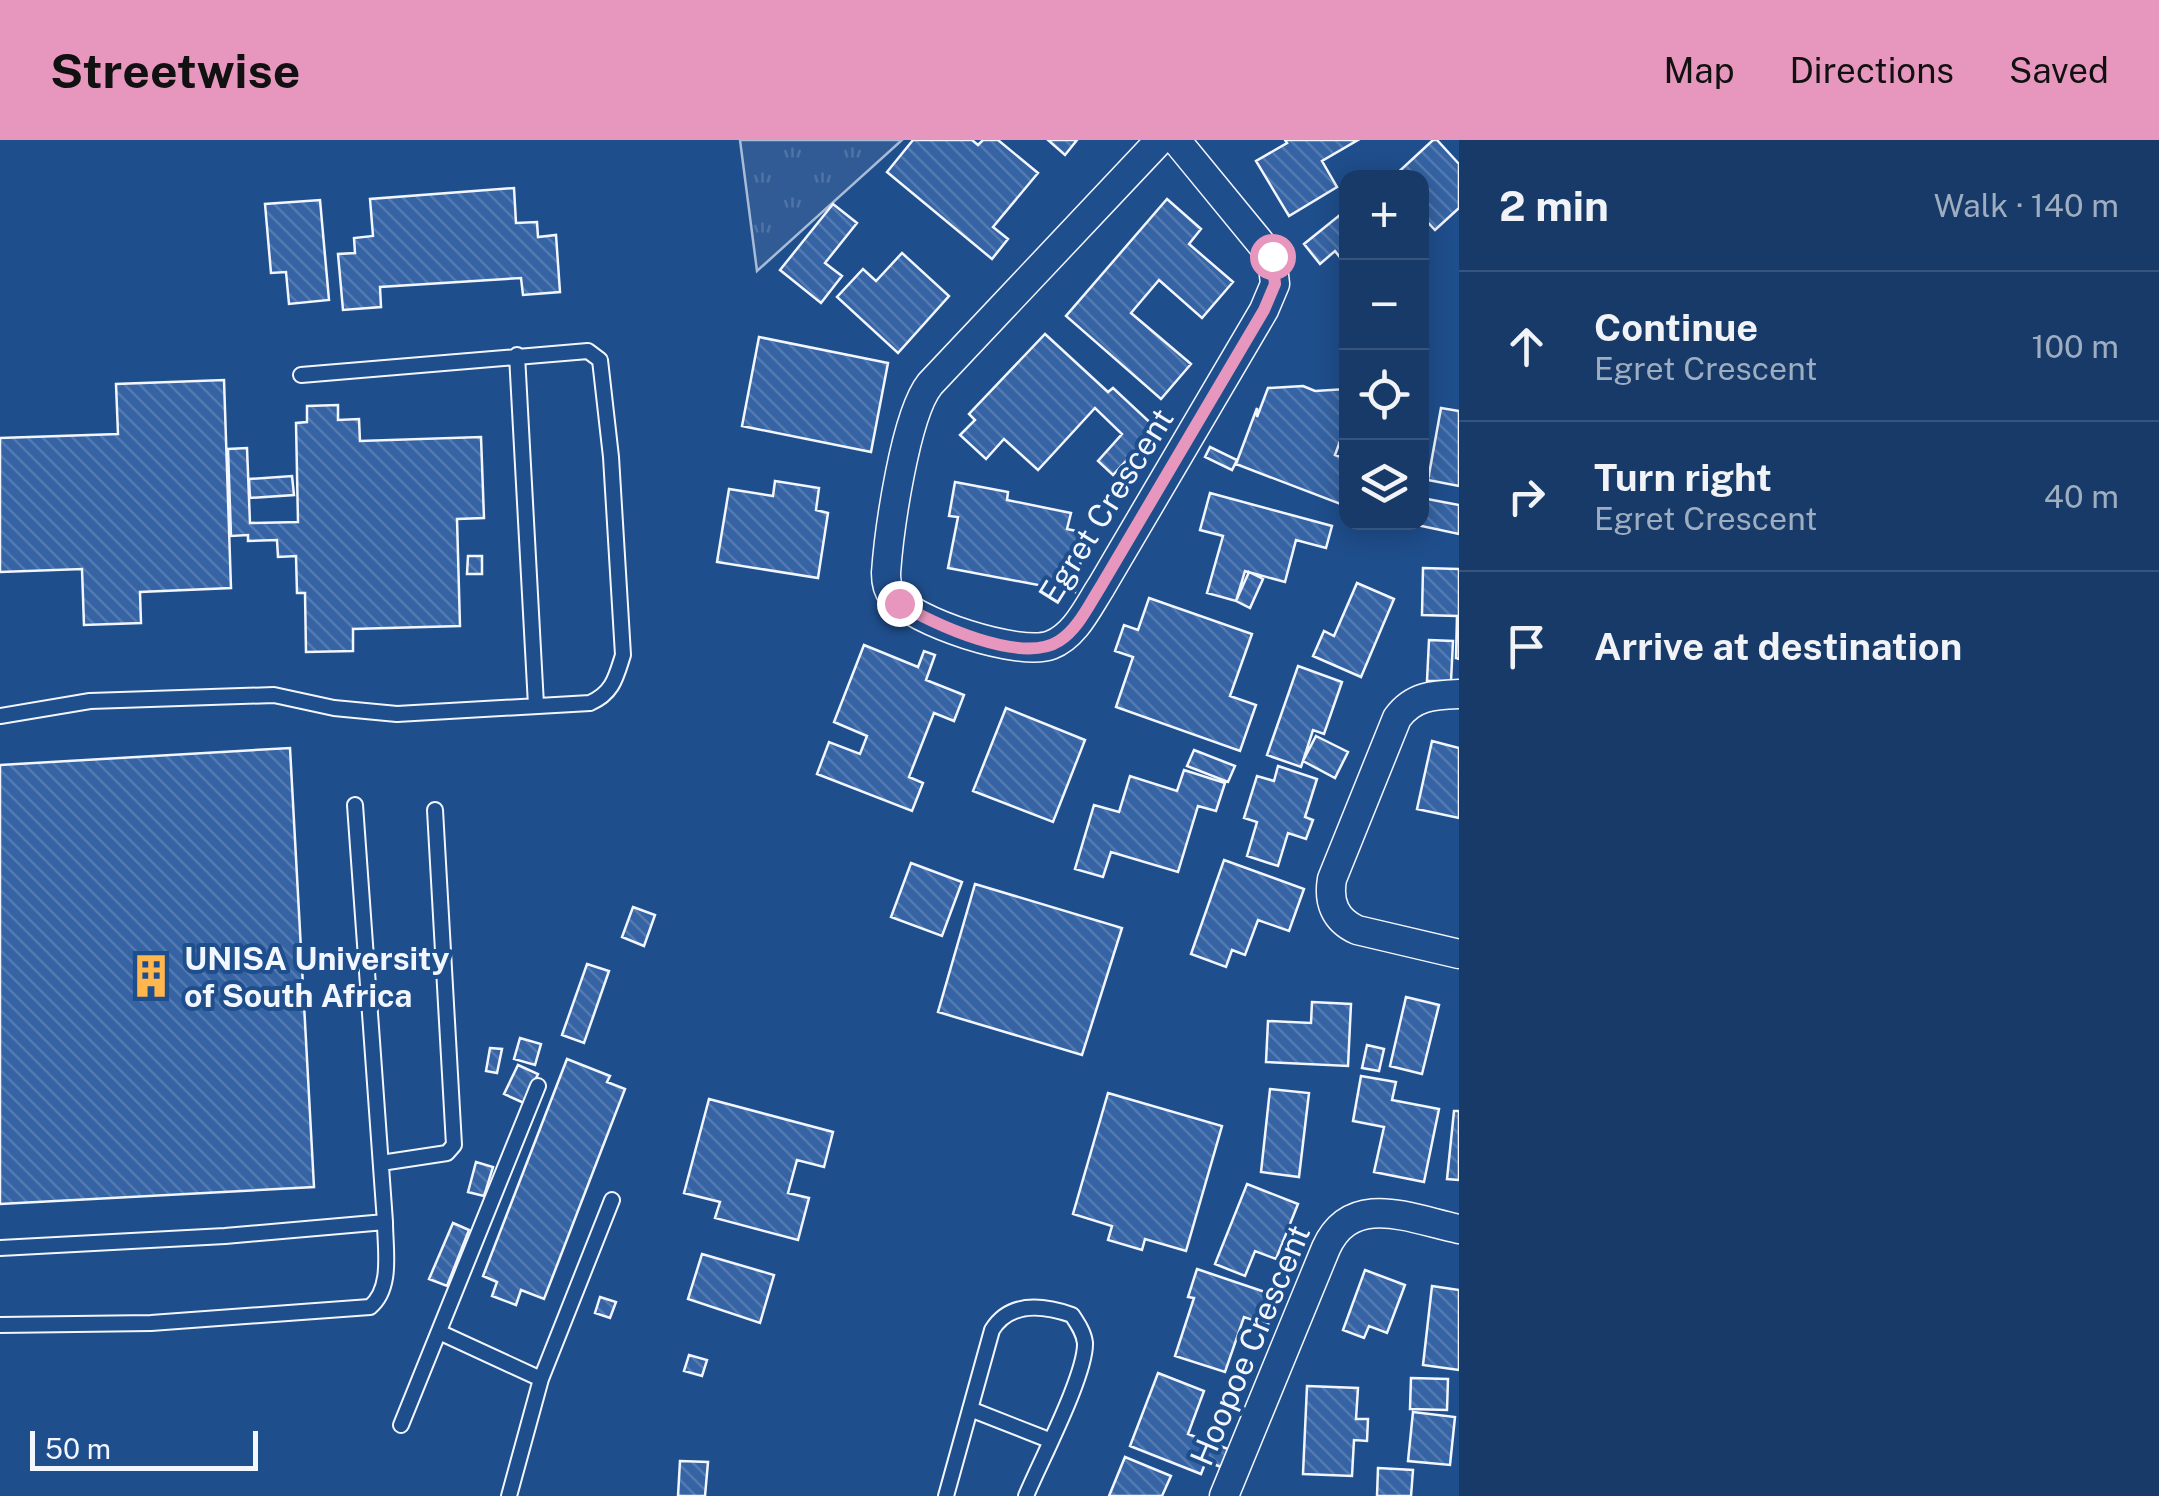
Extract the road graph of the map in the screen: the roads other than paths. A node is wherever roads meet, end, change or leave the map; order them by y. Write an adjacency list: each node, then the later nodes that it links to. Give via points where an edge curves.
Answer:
1 (1160, 140): 2 (street, Egret Crescent, via 918,400 886,573 890,593 911,610 1016,648 1062,640 1101,586 1264,310 1275,284 1272,256)
2 (1176, 140)
3 (517, 355): 4 (lane); 6 (lane); 6 (lane, via 588,351 600,360 623,655 604,697)
4 (300, 375)
5 (1459, 694): 10 (street, via 1420,698 1400,714 1330,895 1342,922 1357,930)
6 (536, 705): 7 (lane, via 382,713 274,695 90,702)
7 (0, 716)
8 (355, 804): 12 (lane)
9 (435, 810): 12 (lane, via 454,1145 447,1154)
10 (1459, 954)
11 (538, 1086): 18 (lane)
12 (381, 1163): 14 (lane)
13 (612, 1200): 19 (lane)
14 (385, 1222): 16 (lane); 17 (lane, via 384,1286 370,1307)
15 (1459, 1229): 26 (street, Hoopoe Crescent, via 1378,1214 1351,1217 1338,1227)
16 (0, 1248)
17 (0, 1324)
18 (439, 1332): 19 (lane); 21 (lane)
19 (541, 1378): 23 (lane)
20 (970, 1410): 22 (lane); 22 (lane, via 998,1320 1026,1307 1072,1315 1085,1339 1084,1358); 24 (lane)
21 (401, 1426)
22 (1050, 1440): 25 (lane)
23 (509, 1496)
24 (946, 1496)
25 (1026, 1496)
26 (1224, 1496)

